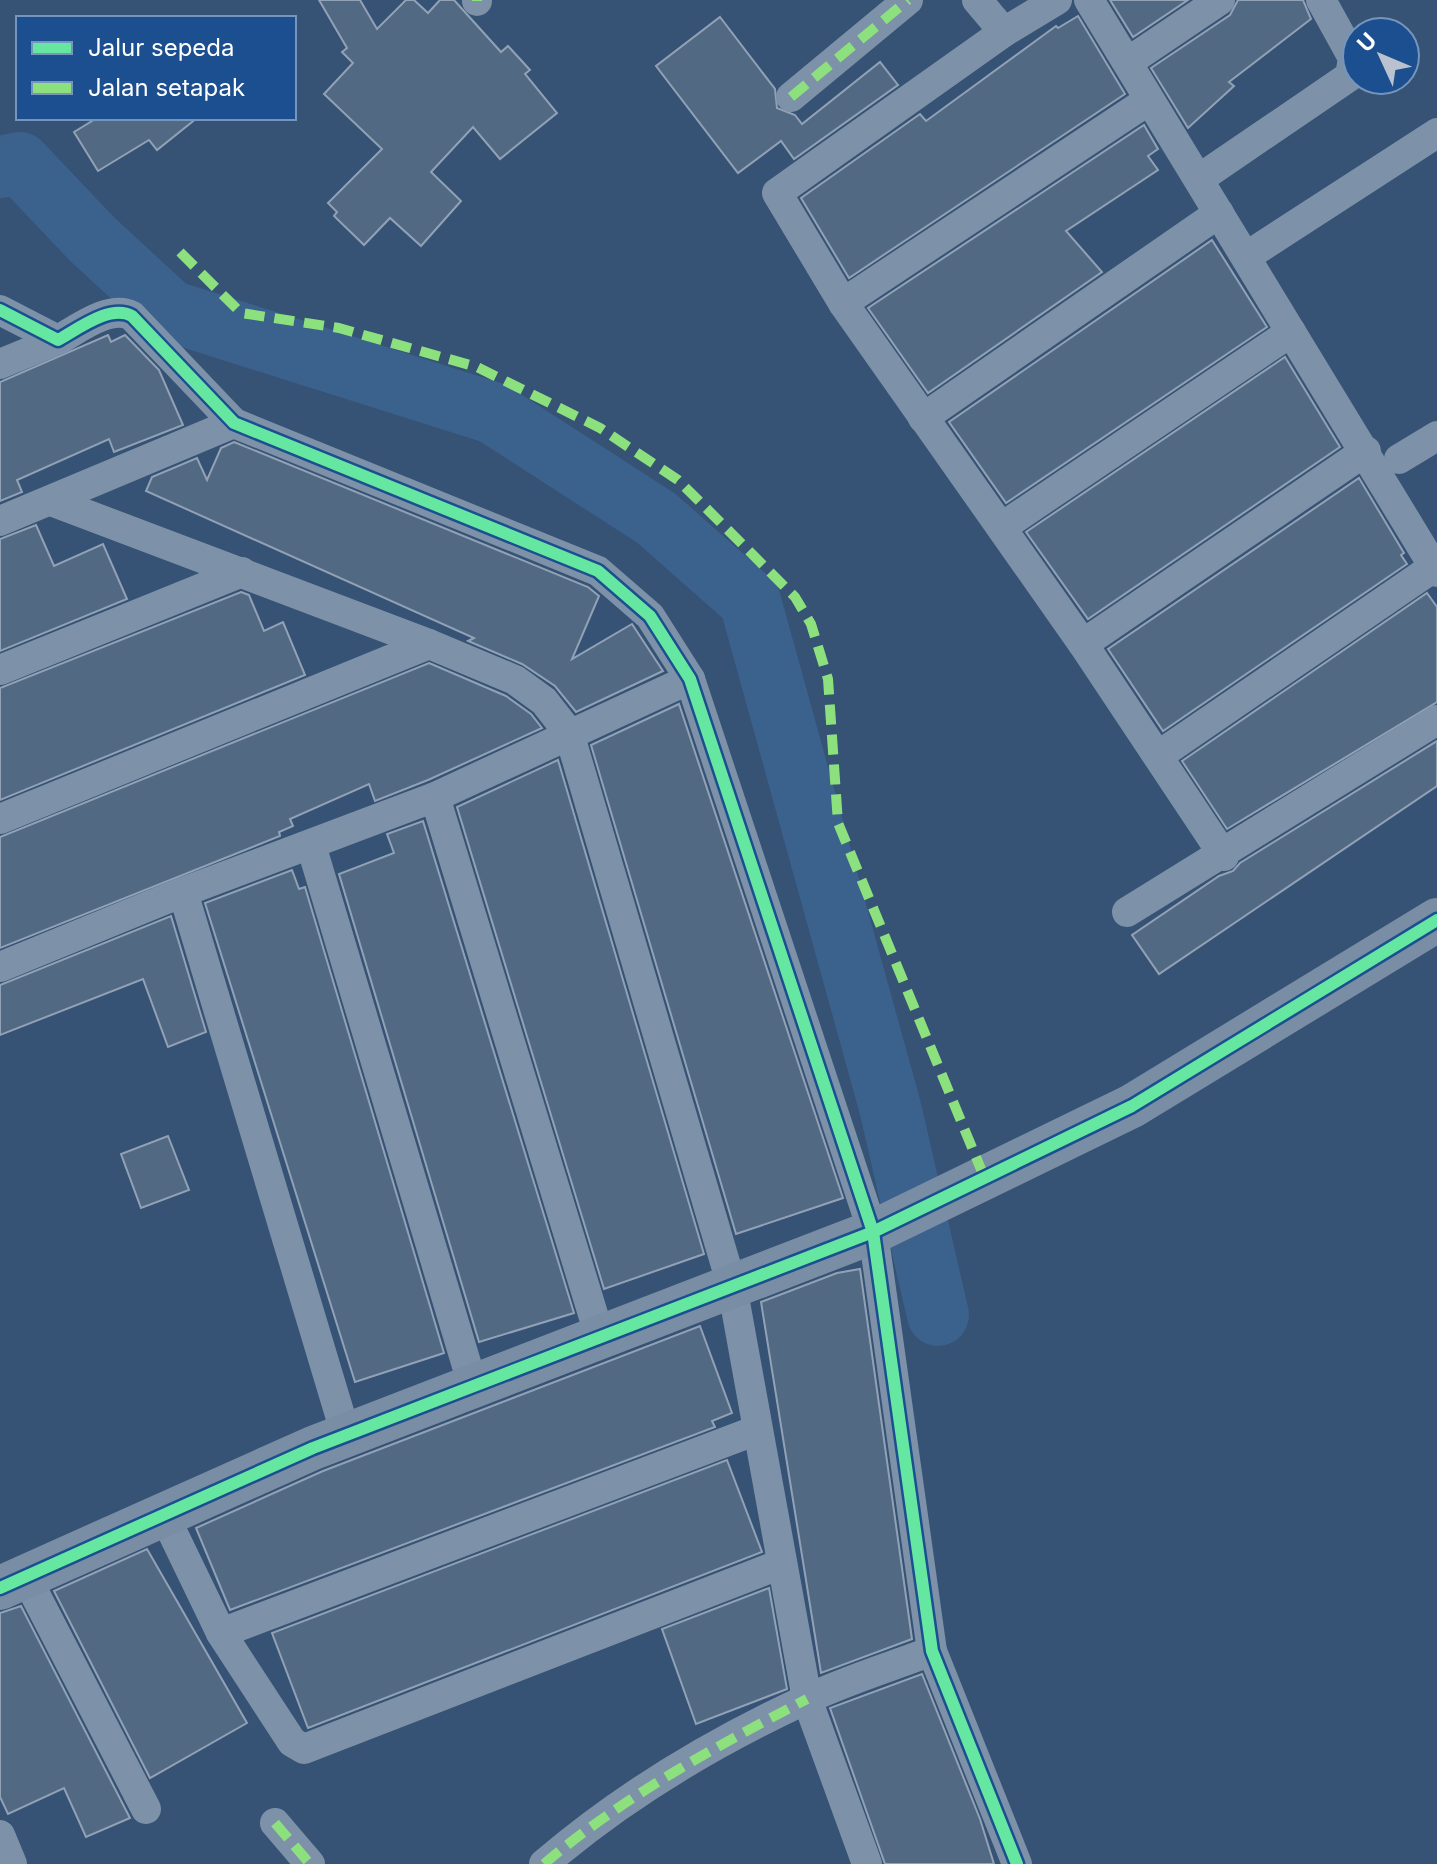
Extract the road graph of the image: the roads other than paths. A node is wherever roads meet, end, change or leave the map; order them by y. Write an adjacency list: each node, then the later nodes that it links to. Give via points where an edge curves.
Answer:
1 (908, 0): 9 (street)
2 (977, 0): 7 (street)
3 (1057, 0): 7 (street)
4 (1089, 0): 8 (street)
5 (1220, 0): 8 (street)
6 (1321, 0): 12 (street, via 1353,58 1350,76)
7 (1004, 32): 15 (street, via 777,193)
8 (1128, 62): 10 (street)
9 (791, 97)
10 (1149, 100): 12 (street); 15 (street)
11 (1437, 133): 14 (street)
12 (1199, 179): 13 (street)
13 (1219, 213): 14 (street); 20 (street)
14 (1247, 256): 17 (street)
15 (843, 303): 20 (street)
16 (0, 310): 18 (street)
17 (1291, 332): 23 (street); 27 (street)
18 (58, 340): 19 (street); 21 (street, via 123,311)
19 (0, 364)
20 (923, 418): 27 (street)
21 (234, 423): 25 (street); 33 (street, via 598,571 650,616)
22 (1437, 436): 24 (street)
23 (1366, 451): 28 (street); 31 (street)
24 (1399, 459)
25 (51, 501): 26 (street); 29 (street)
26 (0, 521)
27 (1002, 527): 31 (street)
28 (1436, 570): 36 (street)
29 (242, 572): 30 (street); 32 (street)
30 (429, 644): 35 (street, via 515,680 544,701); 38 (street)
31 (1083, 644): 36 (street)
32 (0, 670)
33 (690, 679): 35 (street); 45 (street)
34 (1437, 720): 40 (street)
35 (569, 733): 37 (street); 46 (street)
36 (1158, 756): 40 (street)
37 (435, 797): 39 (street); 47 (street)
38 (0, 819)
39 (311, 845): 41 (street); 48 (street)
40 (1224, 856): 42 (street)
41 (183, 892): 44 (street); 50 (street)
42 (1127, 912)
43 (1437, 920): 45 (street, via 1132,1106)
44 (0, 967)
45 (888, 1224): 46 (street); 55 (street)
46 (732, 1286): 47 (street); 49 (street)
47 (600, 1337): 48 (street)
48 (473, 1386): 50 (street)
49 (757, 1430): 52 (street); 54 (street)
50 (346, 1435): 51 (street)
51 (165, 1517): 53 (street); 54 (street)
52 (781, 1564): 54 (street, via 309,1749 292,1742); 56 (street)
53 (12, 1582): 57 (street)
54 (221, 1633)
55 (932, 1651): 56 (street); 64 (street)
56 (807, 1699): 62 (street, via 680,1766); 63 (street)
57 (146, 1809)
58 (275, 1823): 61 (street)
59 (0, 1835): 60 (street)
60 (12, 1864)
61 (310, 1864)
62 (544, 1864)
63 (867, 1864)
64 (1017, 1864)

